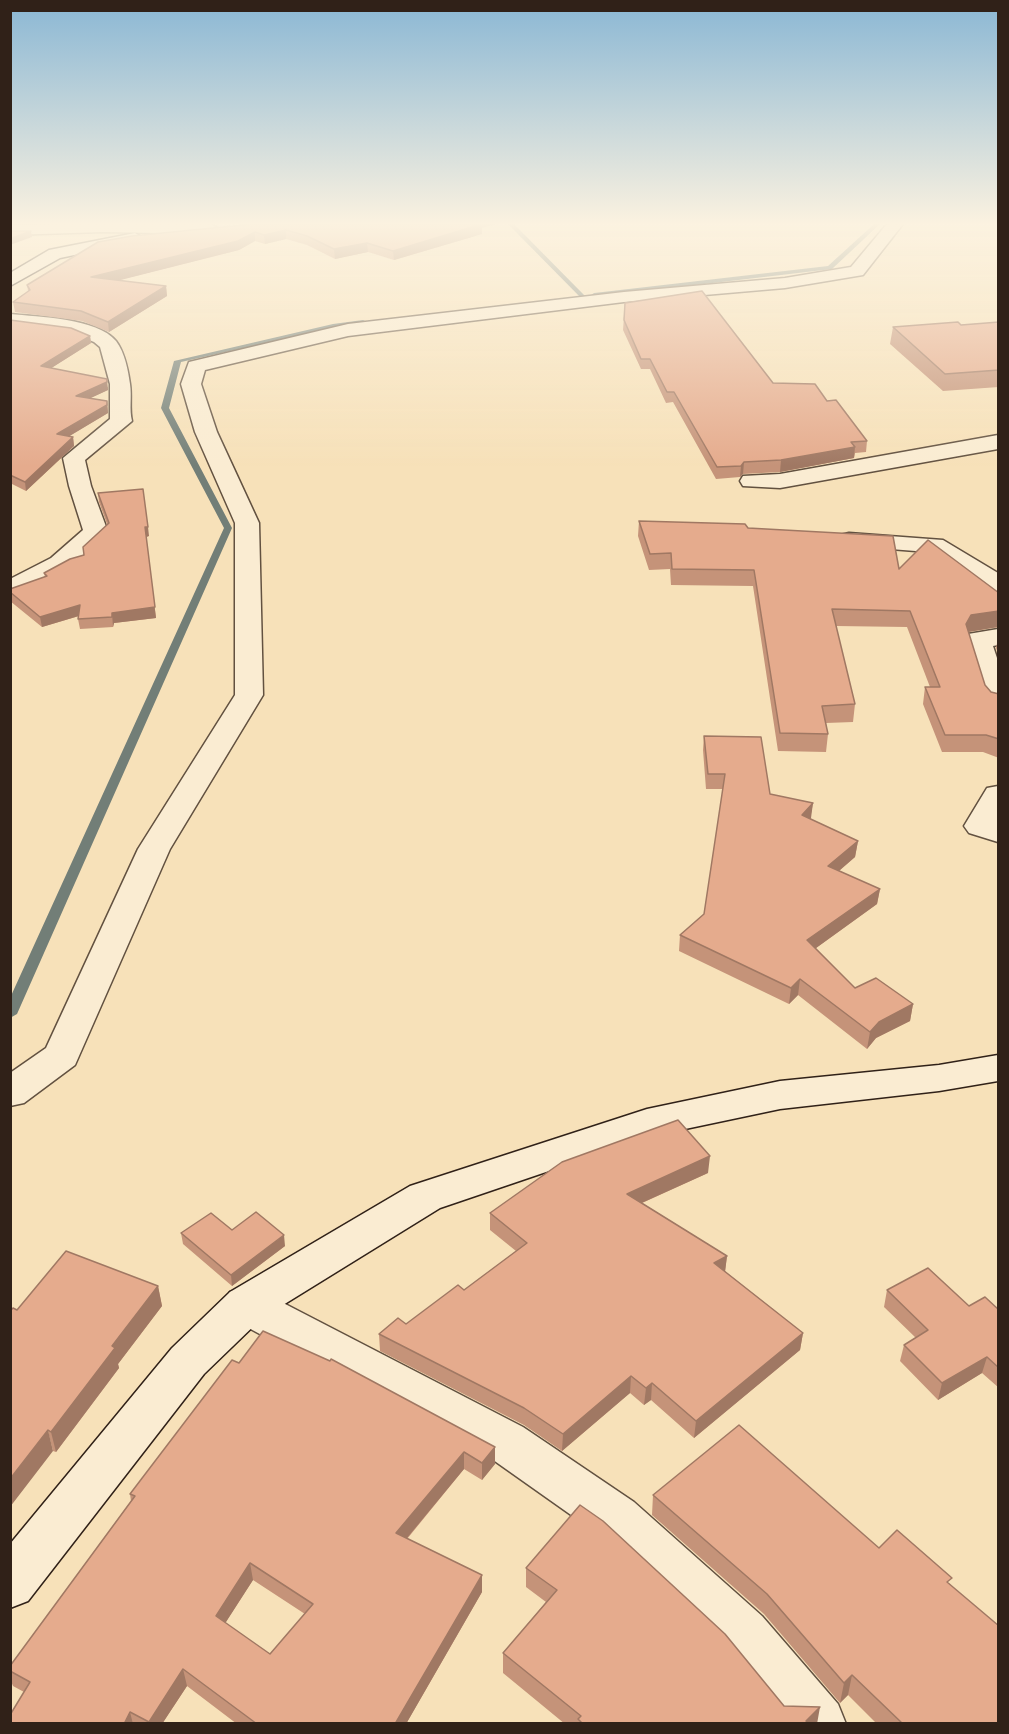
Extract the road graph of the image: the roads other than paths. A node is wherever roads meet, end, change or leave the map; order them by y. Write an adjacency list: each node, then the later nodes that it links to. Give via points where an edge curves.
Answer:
1 (558, 305): 13 (street, via 348,330 196,366 191,384 206,432 247,523 249,695 154,849 62,1056)
2 (10, 319): 7 (street, via 85,331 107,342 120,388 121,421 74,458 96,532 60,563)
3 (999, 442): 4 (street, via 780,481)
4 (752, 481)
5 (827, 539): 6 (street, via 934,545)
6 (999, 584)
7 (10, 589)
8 (999, 637): 9 (street, via 978,640)
9 (999, 701)
10 (999, 795): 11 (street, via 980,826)
11 (999, 832)
12 (999, 1068): 14 (street, via 780,1095 647,1123 426,1197)
13 (10, 1093)
14 (246, 1305): 15 (street, via 188,1361); 16 (street, via 506,1442 616,1518 743,1634)
15 (10, 1584)
16 (818, 1724)

